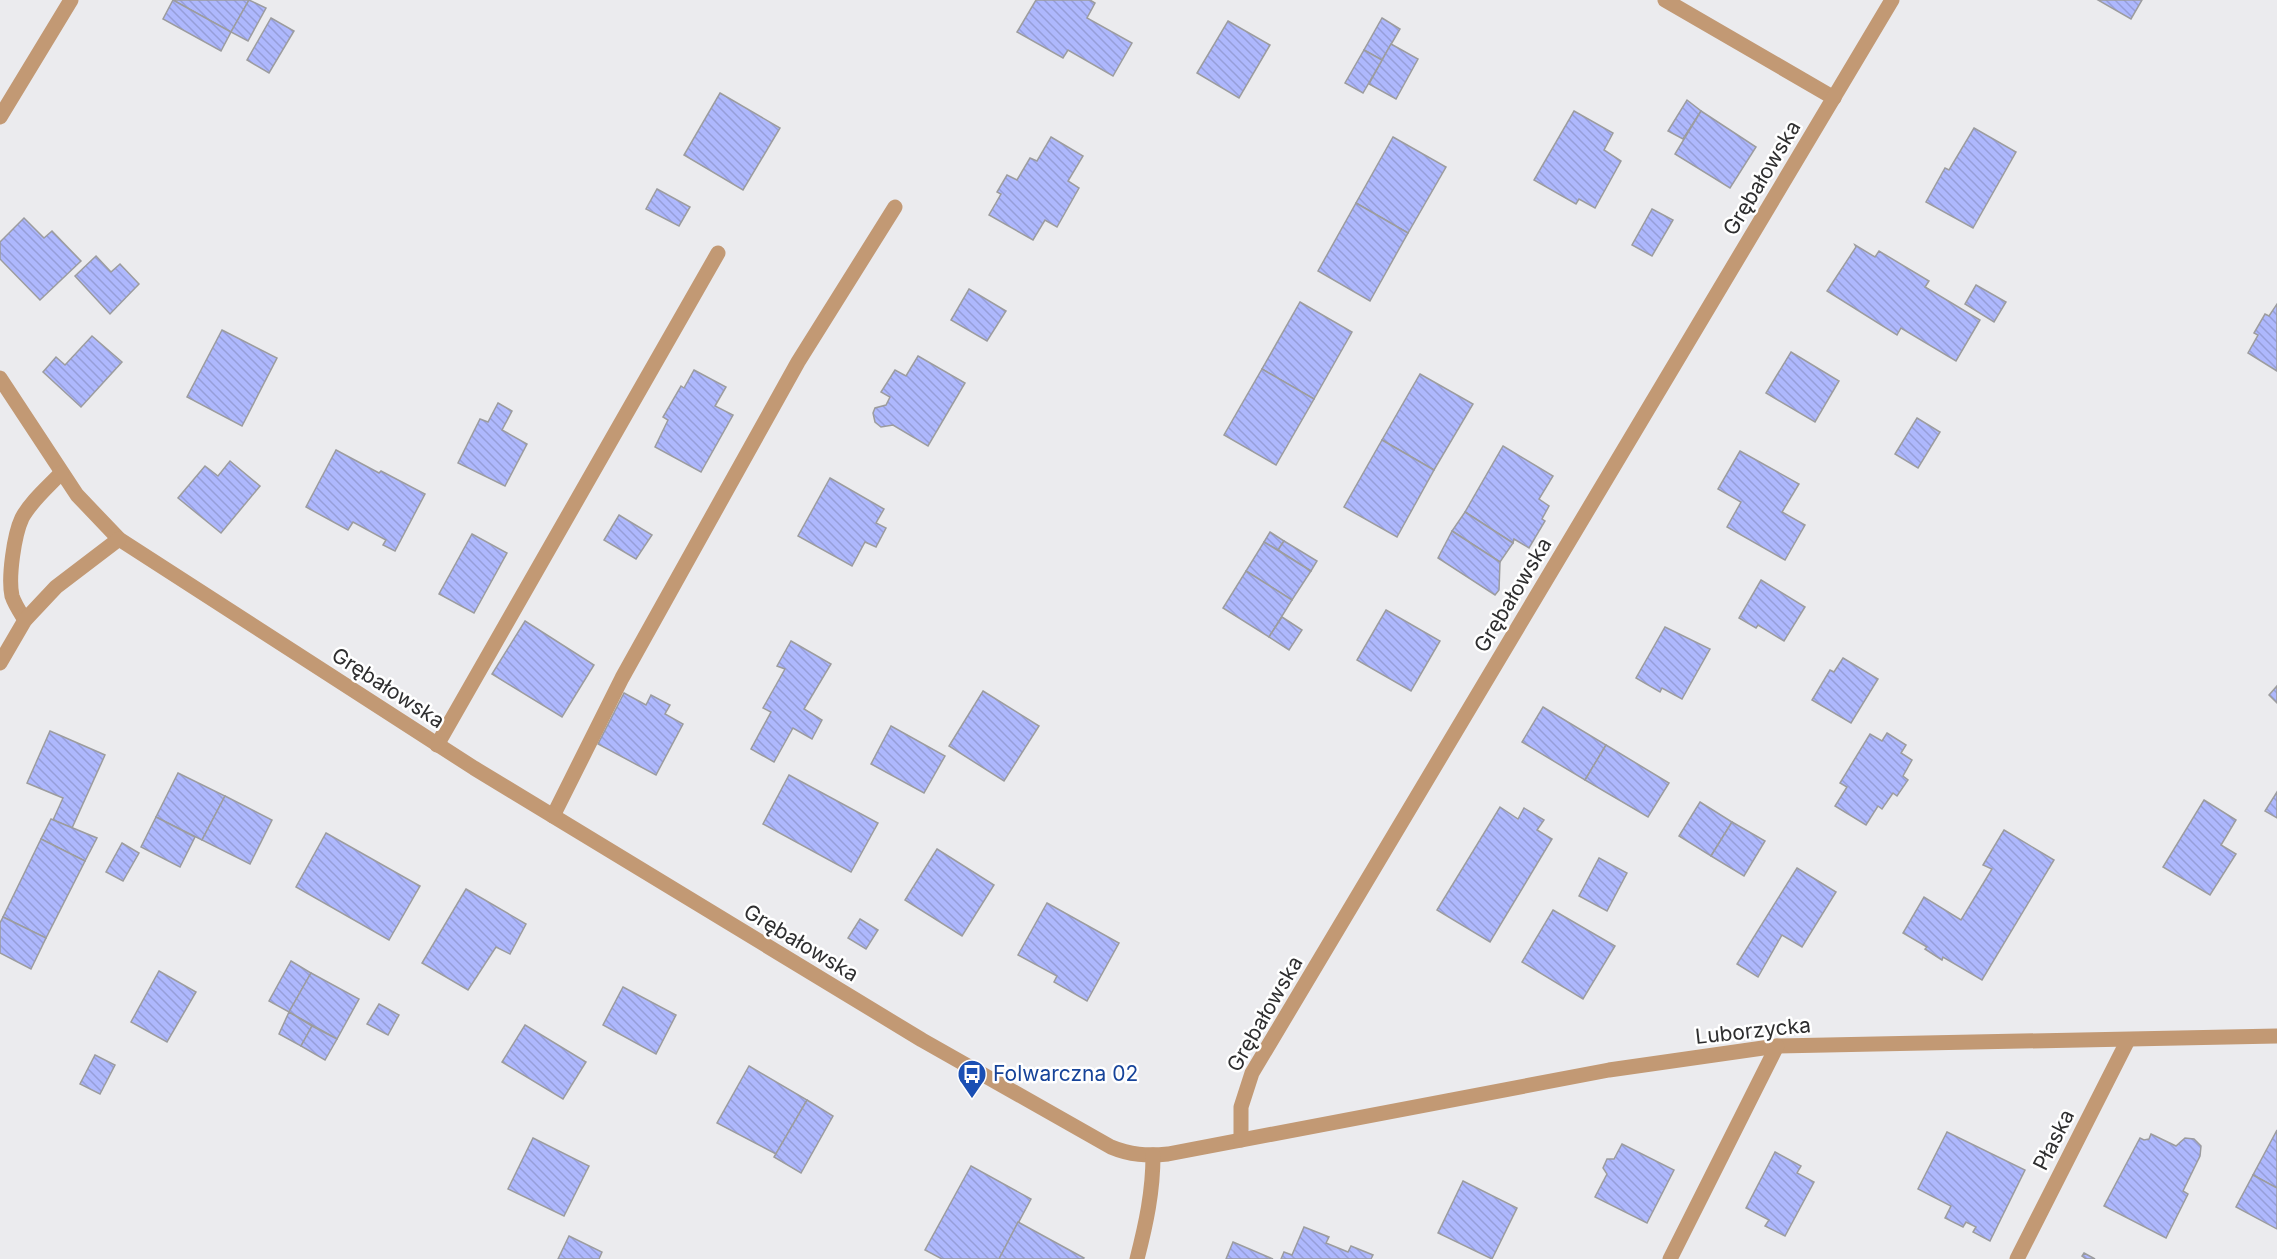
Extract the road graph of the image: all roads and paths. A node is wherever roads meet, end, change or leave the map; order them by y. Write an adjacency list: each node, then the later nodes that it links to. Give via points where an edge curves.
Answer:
1 (71, 0): 5 (street)
2 (1665, 0): 4 (street)
3 (1892, 0): 4 (street, Grębałowska)
4 (1834, 98): 18 (street, Grębałowska, via 1252,1073 1241,1107)
5 (0, 117)
6 (895, 207): 14 (street, via 798,362 622,678)
7 (718, 253): 13 (street)
8 (0, 378): 9 (street, Grębałowska)
9 (62, 473): 10 (street, Grębałowska); 11 (street, via 34,501 16,536 10,587)
10 (119, 539): 11 (street, via 56,587); 13 (street, Grębałowska)
11 (25, 620): 12 (street)
12 (0, 663)
13 (437, 744): 14 (street, Grębałowska)
14 (554, 816): 19 (street, Grębałowska, via 941,1051 1110,1147 1125,1153)
15 (2277, 1036): 16 (street, Luborzycka)
16 (2128, 1040): 17 (street, Luborzycka); 22 (street, Płaska)
17 (1777, 1046): 18 (street, Luborzycka, via 1609,1070); 21 (street)
18 (1241, 1140): 19 (street, Grębałowska)
19 (1152, 1155): 20 (street, via 1150,1210)
20 (1137, 1259)
21 (1670, 1259)
22 (2017, 1259)

